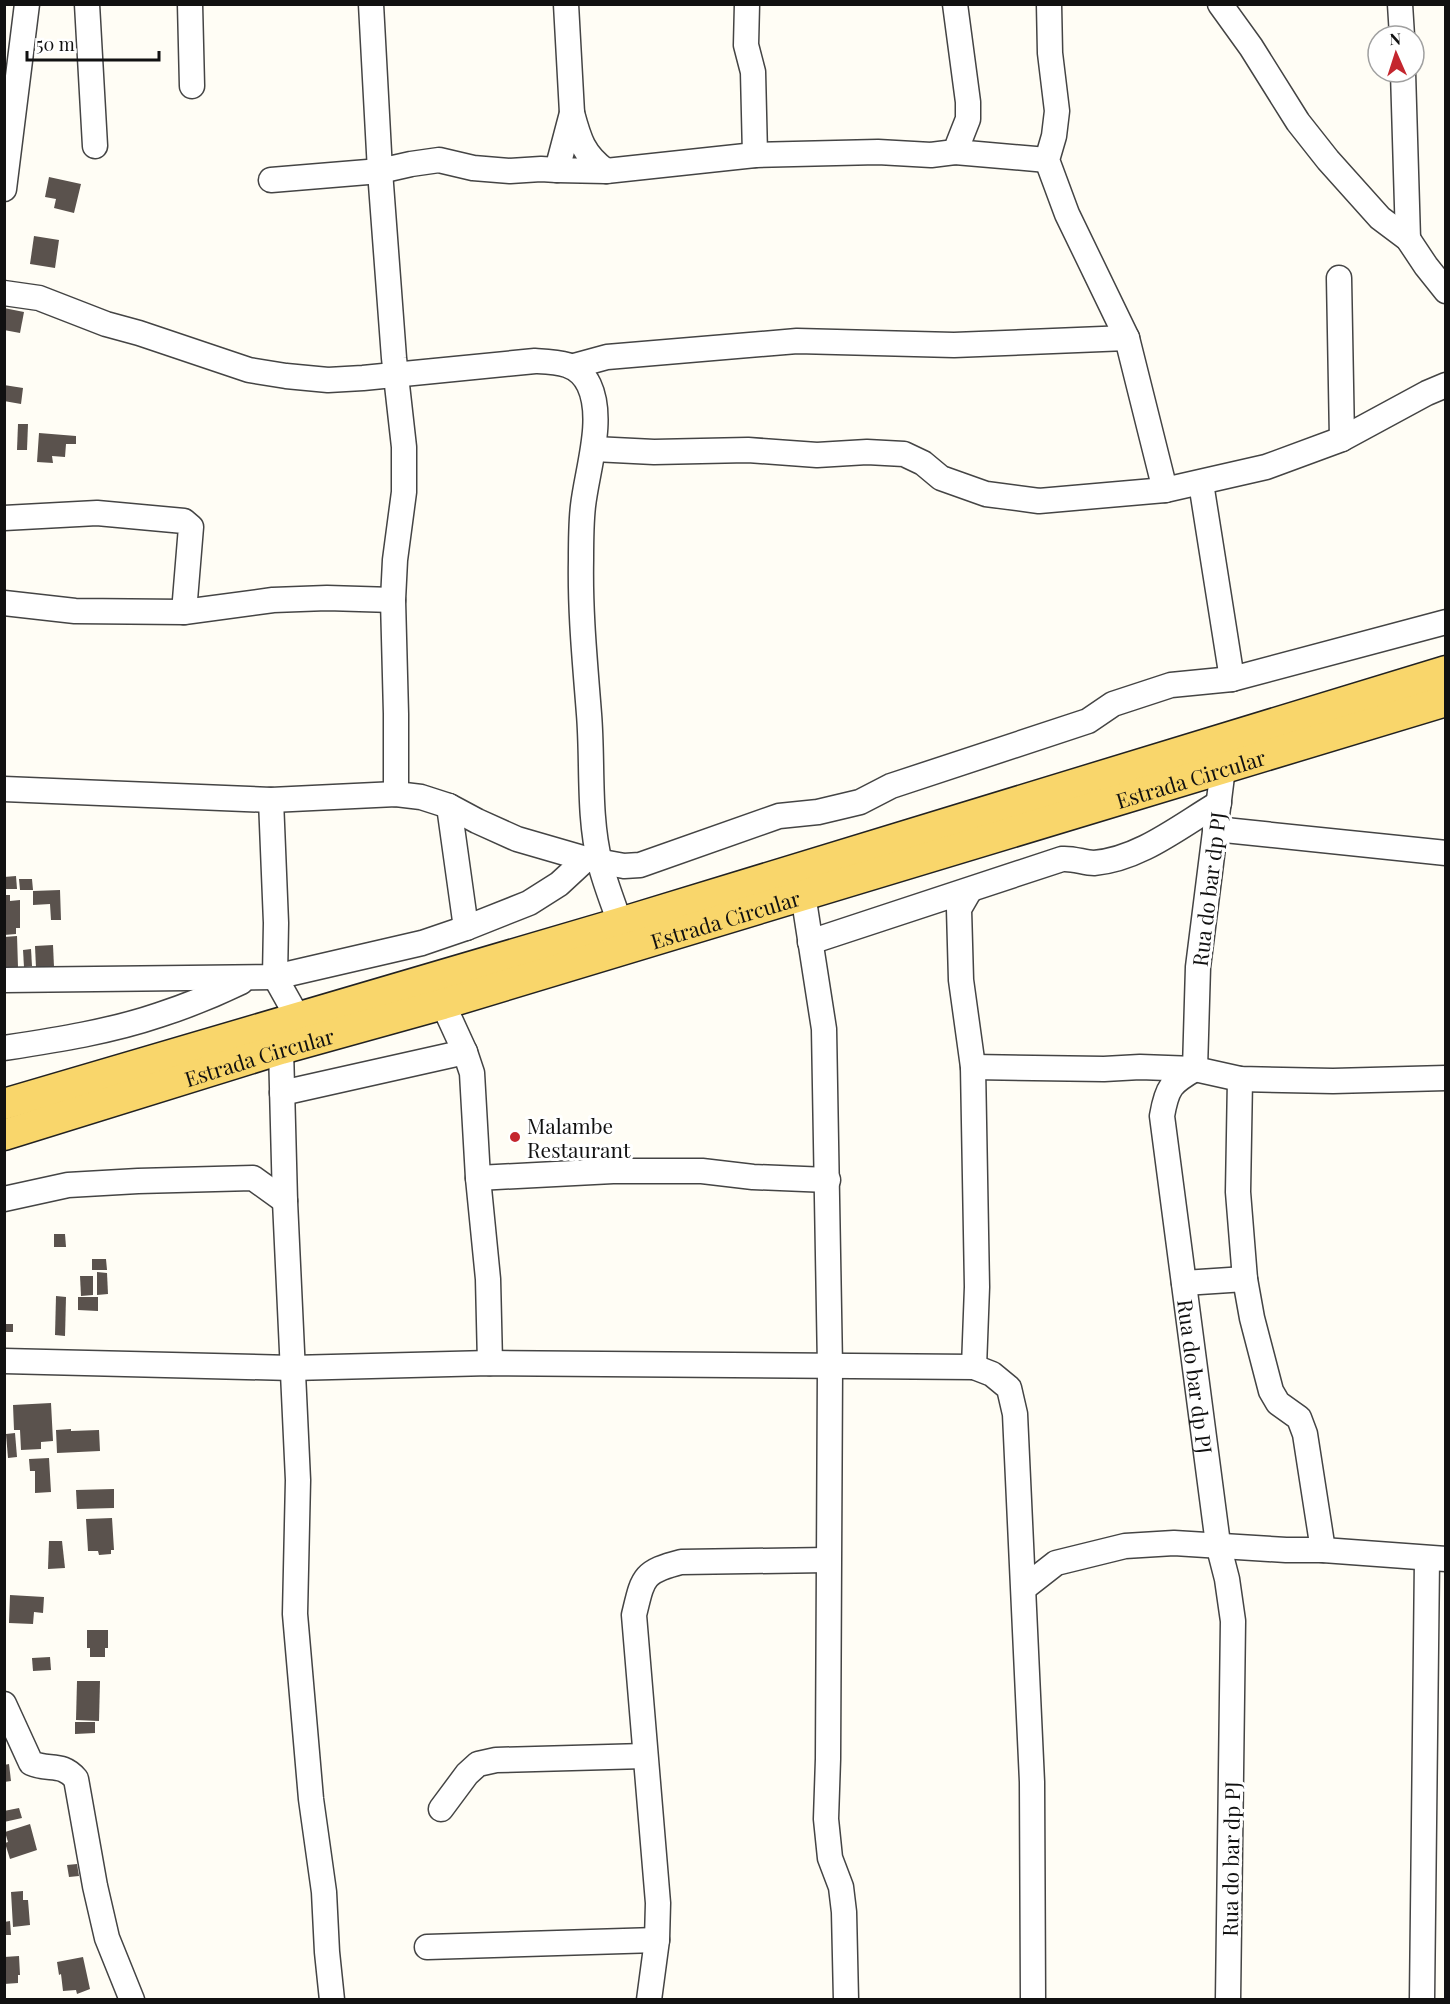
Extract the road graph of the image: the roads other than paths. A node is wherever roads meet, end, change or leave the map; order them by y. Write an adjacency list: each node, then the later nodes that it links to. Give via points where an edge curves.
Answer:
1 (27, 4): 23 (street)
2 (87, 4): 15 (street)
3 (190, 4): 13 (street)
4 (371, 4): 20 (street)
5 (566, 4): 14 (street)
6 (747, 4): 17 (street, via 746,45 753,72)
7 (955, 4): 16 (street, via 968,119)
8 (1049, 4): 18 (street, via 1057,111)
9 (1220, 4): 24 (street, via 1298,122 1328,160 1380,218)
10 (1400, 4): 11 (street)
11 (1401, 24)
12 (1403, 84): 24 (street)
13 (192, 86)
14 (572, 113): 19 (street); 21 (street, via 586,153)
15 (95, 146)
16 (955, 152): 17 (street); 18 (street)
17 (755, 155): 21 (street)
18 (1047, 160): 28 (street, via 1066,214)
19 (558, 170): 20 (street, via 473,168 439,160); 21 (street)
20 (380, 171): 22 (street); 30 (street)
21 (606, 171)
22 (271, 180)
23 (5, 186)
24 (1408, 239): 26 (street)
25 (1339, 278): 32 (street)
26 (1446, 291)
27 (4, 293): 30 (street, via 39,298 249,370 328,380)
28 (1127, 338): 29 (street, via 954,345 797,341 607,357); 35 (street)
29 (574, 366): 30 (street, via 535,361); 33 (street, via 589,385 595,411)
30 (396, 375): 37 (street, via 404,447 404,492)
31 (1446, 385): 32 (street)
32 (1342, 439): 34 (street, via 1266,467)
33 (594, 449): 35 (street, via 904,454 941,478 986,494 1039,501); 52 (street, via 582,508 581,626 591,744)
34 (1201, 483): 35 (street); 42 (street)
35 (1165, 490)
36 (4, 518): 39 (street, via 97,513 184,521 191,527)
37 (393, 600): 39 (street, via 273,600); 46 (street)
38 (4, 603): 39 (street, via 75,611)
39 (184, 612)
40 (1446, 622): 42 (street)
41 (1446, 671): 55 (main road, Estrada Circular)
42 (1232, 679): 52 (street, via 1171,685 1113,704 1088,721 891,786 860,802 778,816 640,865)
43 (1446, 701): 44 (main road, Estrada Circular)
44 (1223, 768): 48 (street, Rua do bar dp PJ); 53 (main road, Estrada Circular)
45 (4, 789): 47 (street)
46 (396, 794): 47 (street); 49 (street)
47 (271, 800): 58 (street)
48 (1219, 803): 50 (street, Rua do bar dp PJ); 54 (street, via 1138,852 1090,863 1062,859)
49 (449, 806): 52 (street, via 517,838); 56 (street)
50 (1215, 829): 51 (street); 67 (street, Rua do bar dp PJ, via 1198,967)
51 (1446, 853)
52 (593, 861): 55 (street); 56 (street, via 529,903)
53 (802, 894): 57 (street); 61 (main road, Estrada Circular)
54 (957, 899): 57 (street); 66 (street, via 961,980)
55 (620, 923): 62 (main road, Estrada Circular)
56 (466, 928): 58 (street, via 422,943)
57 (810, 942): 76 (street, via 824,1029)
58 (275, 977): 59 (street); 62 (street)
59 (249, 979): 60 (street); 63 (street, via 157,1016)
60 (4, 980)
61 (443, 1004): 64 (main road, Estrada Circular); 65 (street)
62 (297, 1018): 71 (main road, Estrada Circular)
63 (4, 1048)
64 (281, 1049): 70 (street); 72 (main road, Estrada Circular)
65 (465, 1052): 70 (street); 74 (street, via 472,1073)
66 (973, 1067): 67 (street); 84 (street, via 977,1287)
67 (1195, 1069): 69 (street); 80 (street, Rua do bar dp PJ, via 1174,1082 1165,1098 1162,1116)
68 (1446, 1078): 69 (street)
69 (1240, 1079): 79 (street, via 1238,1192)
70 (282, 1093): 73 (street)
71 (4, 1104)
72 (4, 1135)
73 (284, 1149): 75 (street); 78 (street)
74 (478, 1178): 76 (street, via 702,1171 753,1178); 82 (street, via 488,1279)
75 (253, 1179): 77 (street, via 77,1184); 78 (street)
76 (828, 1180): 83 (street)
77 (4, 1199)
78 (285, 1201): 85 (street)
79 (1245, 1279): 80 (street); 87 (street, via 1271,1390 1278,1403 1299,1418 1305,1434)
80 (1184, 1283): 86 (street, Rua do bar dp PJ)
81 (4, 1361): 85 (street)
82 (490, 1364): 83 (street); 85 (street)
83 (830, 1367): 84 (street); 90 (street)
84 (974, 1367): 88 (street, via 992,1374 1009,1388 1015,1414)
85 (292, 1368): 100 (street, via 298,1480 294,1614)
86 (1218, 1544): 87 (street); 91 (street, via 1125,1546); 104 (street, Rua do bar dp PJ, via 1233,1621)
87 (1323, 1550): 89 (street)
88 (1021, 1551): 91 (street); 92 (street)
89 (1436, 1559): 105 (street)
90 (828, 1560): 95 (street, via 681,1562 658,1568 648,1576 640,1587 634,1615); 102 (street, via 825,1819 844,1912)
91 (1056, 1563): 92 (street)
92 (1024, 1588): 103 (street, via 1032,1782)
93 (4, 1704): 94 (street)
94 (9, 1727): 99 (street, via 31,1762 40,1767 69,1770 76,1779 106,1938)
95 (645, 1756): 96 (street, via 496,1760 478,1764); 97 (street, via 658,1903)
96 (441, 1809)
97 (657, 1940): 98 (street); 101 (street)
98 (427, 1947)
99 (132, 2000)
100 (332, 2000)
101 (649, 2000)
102 (846, 2000)
103 (1033, 2000)
104 (1228, 2000)
105 (1422, 2000)

